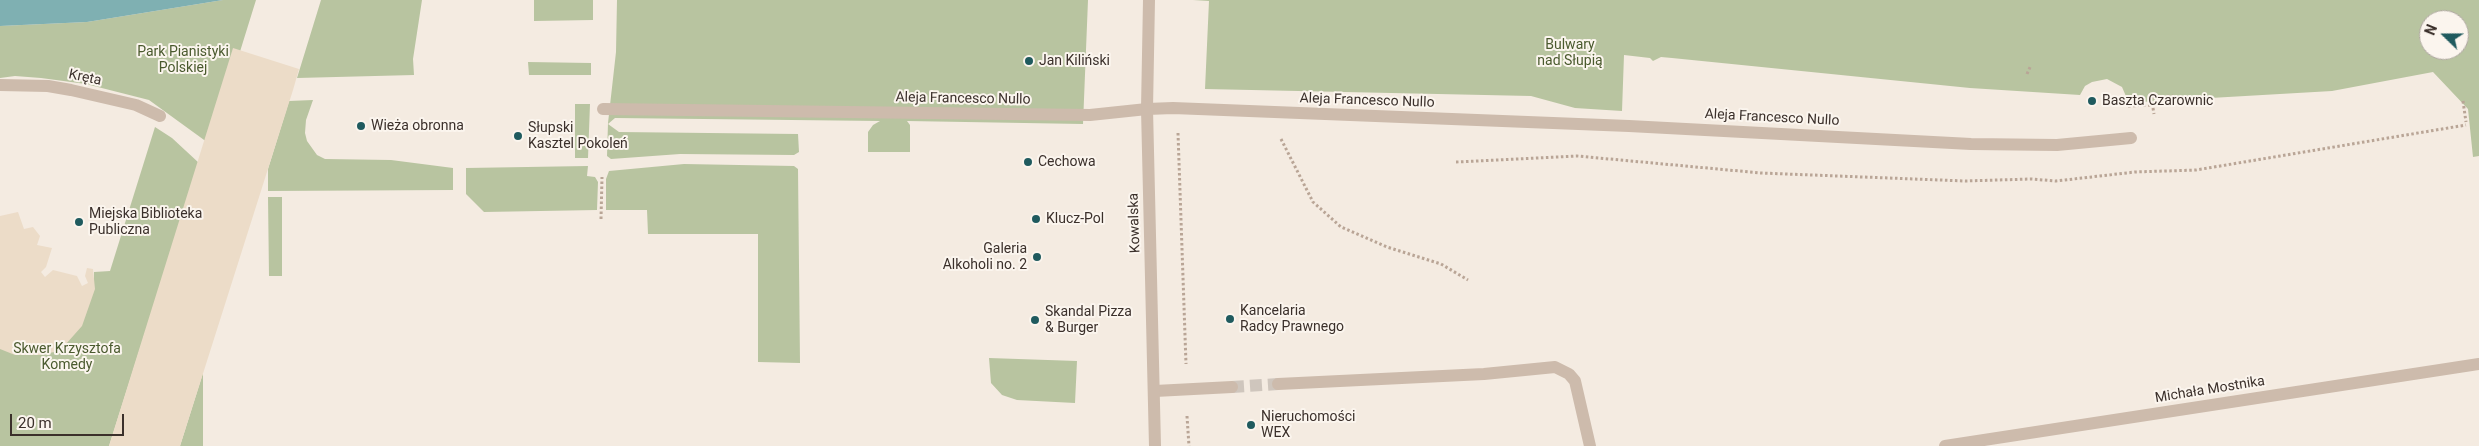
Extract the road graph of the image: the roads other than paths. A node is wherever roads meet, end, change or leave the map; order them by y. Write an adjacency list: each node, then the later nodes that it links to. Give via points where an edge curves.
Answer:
1 (1149, 0): 4 (street, Kowalska)
2 (0, 85): 5 (street, Kręta, via 71,90 136,105)
3 (602, 109): 4 (street, Aleja Francesco Nullo, via 1090,115)
4 (1147, 109): 6 (street, Aleja Francesco Nullo, via 1628,126 1971,144 2057,145); 10 (street, Kowalska)
5 (160, 116)
6 (2131, 138)
7 (2479, 364): 13 (street, Michała Mostnika)
8 (1278, 384): 12 (street, via 1555,368 1569,374 1575,381)
9 (1232, 387): 10 (street)
10 (1155, 391): 11 (street, Kowalska)
11 (1155, 446)
12 (1590, 446)
13 (1945, 446)

